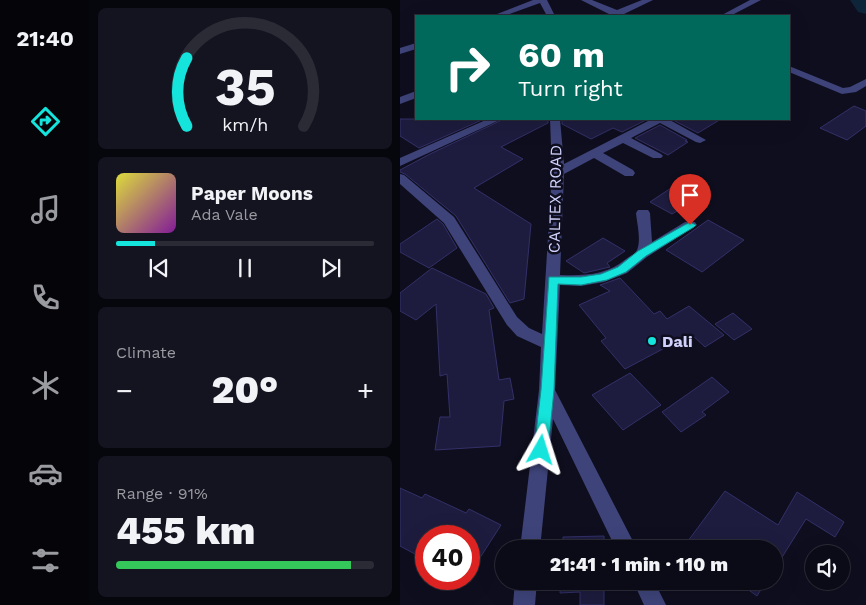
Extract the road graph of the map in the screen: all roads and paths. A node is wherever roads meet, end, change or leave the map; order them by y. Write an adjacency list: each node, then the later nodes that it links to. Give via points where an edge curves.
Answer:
1 (542, 0): 5 (street); 6 (street)
2 (585, 0): 7 (street)
3 (649, 0): 7 (street)
4 (757, 0): 8 (street)
5 (499, 15)
6 (550, 15)
7 (620, 15)
8 (726, 15)
9 (415, 46): 10 (street)
10 (400, 52)
11 (790, 69): 12 (street, via 842,91 852,90)
12 (866, 82)
13 (415, 94): 14 (street)
14 (400, 101)
15 (495, 120): 23 (street)
16 (555, 120): 24 (street, CALTEX ROAD)
17 (658, 120): 19 (street)
18 (662, 120): 20 (street)
19 (622, 138): 21 (street); 22 (street)
20 (700, 140)
21 (594, 153): 24 (street); 25 (street)
22 (656, 156)
23 (400, 162)
24 (558, 172): 30 (street, CALTEX ROAD)
25 (629, 173)
26 (400, 178): 31 (street, via 449,220 512,322 523,332)
27 (643, 213): 29 (street, via 645,242)
28 (690, 225): 29 (street)
29 (642, 254): 30 (street, via 622,270 604,277 581,281)
30 (552, 280): 31 (street, CALTEX ROAD)
31 (549, 344): 32 (street, CALTEX ROAD)
32 (548, 390): 33 (street, CALTEX ROAD); 34 (street)
33 (531, 540)
34 (623, 540)
35 (525, 590): 37 (street)
36 (648, 590): 38 (street)
37 (524, 605)
38 (655, 605)

